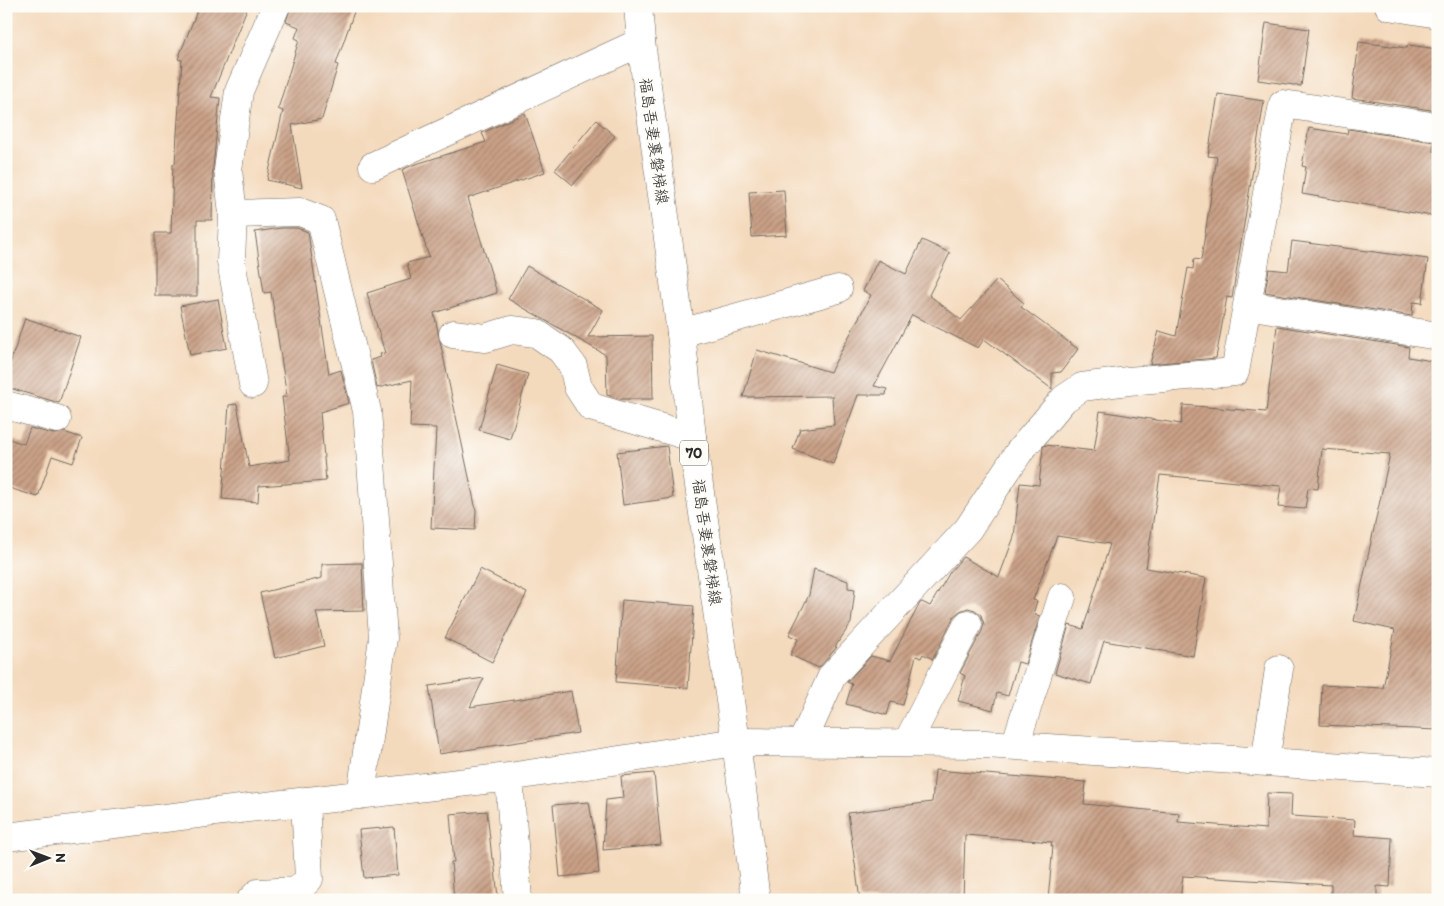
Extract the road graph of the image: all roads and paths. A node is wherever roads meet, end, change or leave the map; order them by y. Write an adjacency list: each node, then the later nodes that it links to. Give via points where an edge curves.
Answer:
1 (276, 6): 8 (street, via 238,91 228,170)
2 (638, 6): 5 (street, 福島吾妻裏磐梯線 / 70)
3 (1389, 6): 4 (street)
4 (1438, 14)
5 (640, 42): 7 (street); 11 (street, 福島吾妻裏磐梯線 / 70)
6 (1438, 127): 10 (street, via 1283,104)
7 (373, 166)
8 (234, 214): 14 (street, via 231,261); 28 (street, via 300,212 321,220 367,411 383,638)
9 (838, 290): 11 (street)
10 (1247, 305): 13 (street); 21 (street, via 1235,372 1082,387 1064,399 1019,452 968,529 832,676)
11 (681, 333): 17 (street, 福島吾妻裏磐梯線 / 70)
12 (453, 334): 17 (street, via 485,338 512,330 536,333 561,350 574,366 578,387 591,407)
13 (1438, 336)
14 (253, 384)
15 (6, 405): 16 (street)
16 (57, 419)
17 (692, 437): 22 (street, 福島吾妻裏磐梯線 / 70)
18 (1062, 597): 24 (street)
19 (968, 624): 23 (street)
20 (1279, 669): 25 (street)
21 (803, 741): 22 (street); 23 (street)
22 (736, 742): 27 (street); 33 (street, 福島吾妻裏磐梯線 / 70)
23 (907, 743): 24 (street)
24 (1015, 746): 25 (street)
25 (1265, 762): 26 (street)
26 (1438, 773)
27 (509, 777): 28 (street); 32 (street)
28 (361, 794): 29 (street)
29 (305, 801): 30 (street); 31 (street, via 309,879 297,891 258,892)
30 (6, 837)
31 (251, 900)
32 (518, 900)
33 (756, 900)

